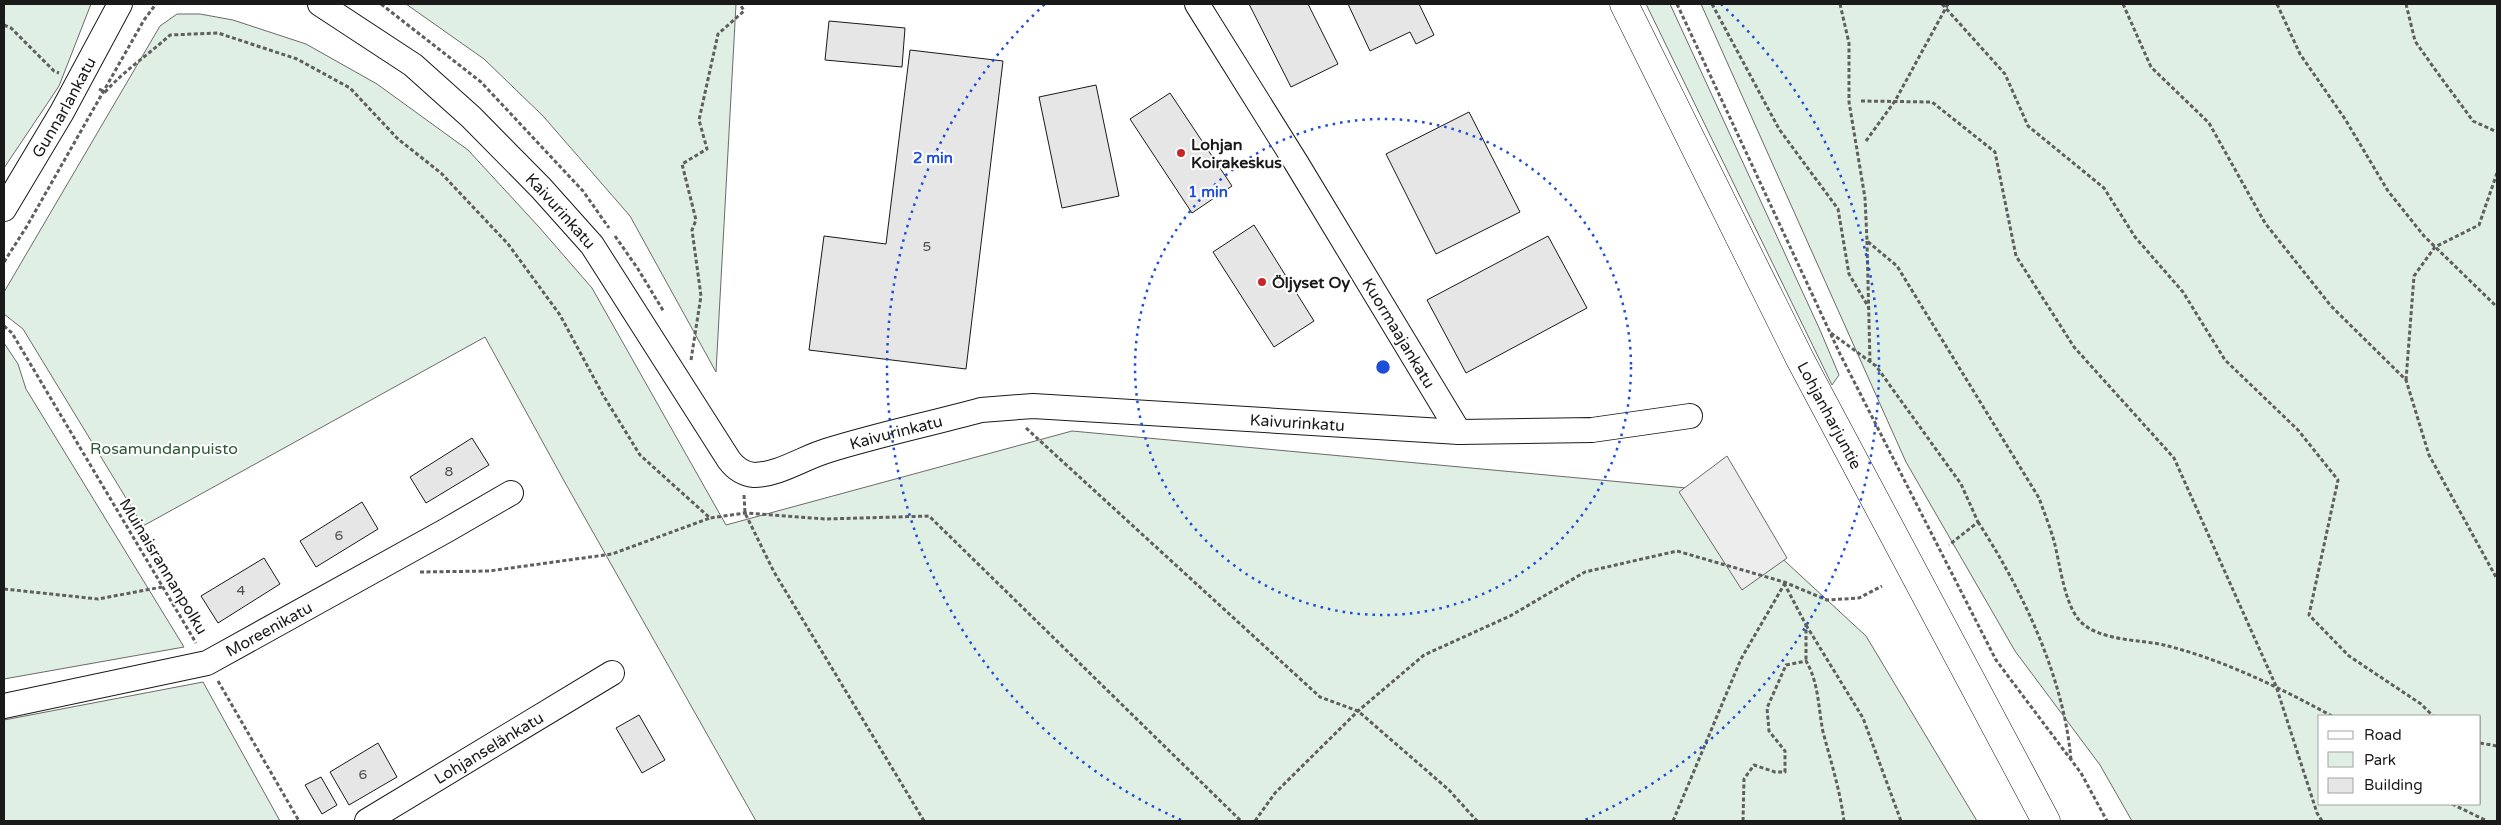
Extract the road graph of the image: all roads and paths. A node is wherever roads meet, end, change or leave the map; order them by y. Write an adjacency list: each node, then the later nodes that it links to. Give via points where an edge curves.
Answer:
1 (120, 4): 17 (street, Gunnarlankatu)
2 (156, 4): 18 (path)
3 (320, 4): 39 (street, Kaivurinkatu, via 413,65 542,188 592,245 729,460)
4 (740, 4): 32 (path, via 744,11 718,34 699,120 707,148 682,164 696,220 692,230 701,296)
5 (1197, 4): 38 (street, Kuormaajankatu)
6 (1624, 4): 73 (highway, Lohjanharjuntie, via 1800,358)
7 (1677, 4): 31 (path)
8 (1712, 4): 29 (path, via 1779,129 1838,209 1849,274)
9 (1840, 4): 25 (path, via 1849,43 1849,102 1865,198)
10 (1942, 4): 15 (path)
11 (1948, 4): 15 (path)
12 (2123, 4): 35 (path, via 2151,67 2208,123 2265,223 2331,306)
13 (2277, 4): 26 (path, via 2300,54 2345,119 2388,191)
14 (2406, 4): 21 (path, via 2415,40 2434,68 2473,121)
15 (1944, 8): 20 (path); 58 (path, via 2005,74 2028,126 2104,188 2135,237 2183,292 2225,360 2298,430 2338,480 2309,616 2349,656 2421,704)
16 (4, 25): 17 (path, via 12,28 54,71)
17 (79, 81): 18 (path); 24 (street, Gunnarlankatu)
18 (105, 92): 27 (path); 42 (path, via 125,70 170,35 218,33 297,59 350,88 398,139 441,173 508,244 560,316 640,455)
19 (1861, 101): 20 (path)
20 (1895, 101): 22 (path); 54 (path, via 1932,102 1995,152 2016,256 2074,347 2174,458)
21 (2497, 132)
22 (1866, 141)
23 (2497, 173): 26 (path, via 2479,225)
24 (4, 209)
25 (1867, 241): 29 (path); 54 (path, via 1897,266 2039,498 2053,538 2070,608 2080,622 2123,640 2167,645)
26 (2435, 247): 28 (path); 35 (path, via 2414,276)
27 (4, 262)
28 (2497, 307)
29 (1869, 308): 33 (path)
30 (4, 326): 48 (path, Muinaisrannanpolku, via 12,333)
31 (1830, 333): 33 (path); 61 (path, via 1996,660)
32 (691, 361)
33 (1870, 362): 34 (path)
34 (1876, 366): 43 (path, via 1961,484); 43 (path, via 1959,485 1976,522 1949,545)
35 (2406, 380): 45 (path, via 2429,455)
36 (1003, 407): 38 (street, Kaivurinkatu, via 1033,406); 39 (street, Kaivurinkatu, via 825,451 766,473 753,475); 56 (path, via 1320,697)
37 (1690, 416): 38 (street, Kaivurinkatu, via 1592,430)
38 (1459, 432)
39 (742, 472): 41 (path)
40 (511, 492): 51 (street, Moreenikatu)
41 (745, 513): 42 (path); 65 (path, via 774,572); 66 (path, via 826,519 929,516)
42 (710, 518): 44 (path, via 612,554 489,571)
43 (1978, 522): 61 (path, via 1995,548 2036,632 2060,694)
44 (411, 572)
45 (2497, 580)
46 (1784, 582): 47 (path, via 1827,600 1859,598); 50 (path); 56 (path, via 1677,551 1585,572 1510,616 1424,655); 69 (path, via 1741,659)
47 (1882, 586)
48 (162, 587): 49 (path, via 98,599); 51 (path, Muinaisrannanpolku)
49 (4, 589)
50 (1806, 625): 52 (path); 72 (path, via 1862,718)
51 (207, 662): 55 (street, Moreenikatu); 63 (path, Muinaisrannanpolku)
52 (1806, 662): 70 (path, via 1786,665 1767,708 1769,731 1785,751 1785,772 1754,765 1744,779); 71 (path, via 1814,675 1823,731 1841,792)
53 (612, 673): 64 (street, Lohjanselänkatu)
54 (2276, 686): 57 (path); 75 (path, via 2316,813)
55 (4, 706)
56 (1358, 711): 67 (path, via 1276,793); 68 (path, via 1449,790)
57 (2330, 715)
58 (2432, 715)
59 (2481, 743): 60 (path)
60 (2497, 746)
61 (2071, 761): 74 (path)
62 (2454, 805): 76 (path)
63 (299, 821)
64 (367, 821)
65 (924, 821)
66 (1241, 821)
67 (1255, 821)
68 (1477, 821)
69 (1673, 821)
70 (1743, 821)
71 (1844, 821)
72 (1901, 821)
73 (2046, 821)
74 (2108, 821)
75 (2322, 821)
76 (2486, 821)

